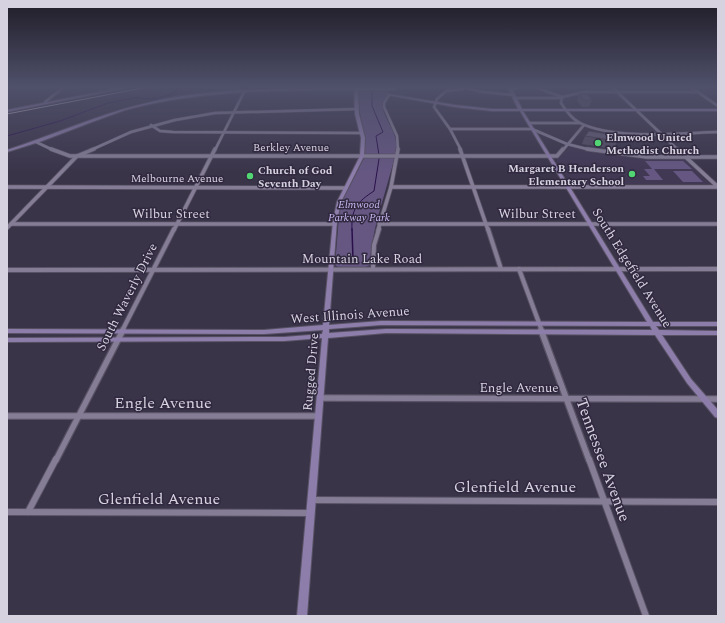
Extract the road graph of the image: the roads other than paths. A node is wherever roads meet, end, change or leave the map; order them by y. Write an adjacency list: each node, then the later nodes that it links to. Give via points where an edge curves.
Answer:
1 (105, 115): 21 (street)
2 (201, 115): 13 (street)
3 (231, 115): 17 (street, South Waverly Drive)
4 (358, 115): 20 (street, Rugged Drive)
5 (387, 115): 27 (street, via 397,136)
6 (439, 115): 10 (street)
7 (524, 115): 11 (street, South Edgefield Avenue)
8 (572, 115): 12 (street)
9 (642, 115): 18 (street)
10 (445, 122): 14 (street); 15 (street)
11 (529, 123): 12 (street); 16 (street, South Edgefield Avenue)
12 (582, 124): 18 (street, via 610,130); 22 (street)
13 (150, 125): 17 (street, via 166,132); 24 (street)
14 (450, 129): 15 (street); 28 (street)
15 (467, 129): 16 (street)
16 (532, 129): 22 (street); 29 (street, South Edgefield Avenue)
17 (223, 132): 20 (street); 25 (street, South Waverly Drive)
18 (659, 132): 19 (street); 30 (street)
19 (718, 132)
20 (362, 133): 26 (street, Rugged Drive)
21 (36, 142): 23 (street); 24 (street, Berkley Avenue, via 63,154)
22 (567, 144): 29 (street, via 557,156); 30 (street, via 617,155)
23 (7, 151)
24 (76, 156): 25 (street, Berkley Avenue); 33 (street)
25 (211, 156): 26 (street, Berkley Avenue); 34 (street, South Waverly Drive)
26 (362, 156): 27 (street, Berkley Avenue); 39 (street, Rugged Drive)
27 (397, 156): 28 (street, Berkley Avenue); 35 (street)
28 (464, 156): 29 (street, Berkley Avenue); 36 (street)
29 (549, 156): 37 (street, South Edgefield Avenue)
30 (686, 157): 31 (street); 38 (street)
31 (718, 157)
32 (7, 187): 33 (street, Melbourne Avenue)
33 (45, 187): 34 (street, Melbourne Avenue); 40 (street)
34 (195, 187): 39 (street, Melbourne Avenue); 41 (street, South Waverly Drive)
35 (391, 187): 36 (street); 43 (street)
36 (474, 187): 37 (street); 44 (street)
37 (567, 187): 38 (street); 45 (street, South Edgefield Avenue)
38 (718, 187)
39 (346, 188): 42 (street, Rugged Drive, via 338,205)
40 (9, 224): 41 (street, Wilbur Street); 47 (street)
41 (176, 224): 42 (street, Wilbur Street); 55 (street, South Waverly Drive)
42 (335, 224): 48 (street, Rugged Drive)
43 (379, 224): 44 (street, Wilbur Street); 49 (street, via 374,245)
44 (486, 224): 45 (street, Wilbur Street); 50 (street)
45 (590, 224): 46 (street, Wilbur Street); 52 (street, South Edgefield Avenue)
46 (718, 224)
47 (7, 228)
48 (332, 269): 49 (street, Mountain Lake Road); 55 (street, Mountain Lake Road); 60 (street, Rugged Drive)
49 (373, 269): 50 (street, Mountain Lake Road)
50 (501, 269): 51 (street, Mountain Lake Road)
51 (519, 269): 52 (street, Mountain Lake Road); 57 (street, Tennessee Avenue)
52 (618, 269): 53 (street, Mountain Lake Road); 58 (street, South Edgefield Avenue)
53 (718, 269)
54 (7, 270): 55 (street, Mountain Lake Road)
55 (153, 270): 65 (street, South Waverly Drive)
56 (433, 323): 57 (street, West Illinois Avenue); 60 (street, West Illinois Avenue, via 381,322); 63 (street)
57 (539, 323): 58 (street, West Illinois Avenue); 64 (street, Tennessee Avenue)
58 (653, 324): 59 (street, West Illinois Avenue); 67 (street, South Edgefield Avenue)
59 (718, 324)
60 (327, 327): 66 (street, West Illinois Avenue, via 286,332); 69 (street, Rugged Drive)
61 (7, 331): 62 (street, West Illinois Avenue)
62 (15, 331): 65 (street, West Illinois Avenue); 70 (street)
63 (434, 331): 64 (street, West Illinois Avenue); 69 (street, West Illinois Avenue, via 372,331)
64 (542, 331): 67 (street, West Illinois Avenue); 74 (street, Tennessee Avenue)
65 (122, 332): 66 (street, West Illinois Avenue); 71 (street, South Waverly Drive)
66 (220, 332): 72 (street)
67 (657, 332): 68 (street, West Illinois Avenue); 75 (street, South Edgefield Avenue, via 677,364)
68 (718, 332)
69 (326, 335): 72 (street, West Illinois Avenue, via 284,339); 73 (street, Rugged Drive)
70 (8, 340): 71 (street, West Illinois Avenue)
71 (117, 340): 72 (street, West Illinois Avenue); 79 (street, South Waverly Drive)
72 (218, 340)
73 (320, 398): 74 (street, Engle Avenue); 80 (street, Rugged Drive)
74 (567, 399): 75 (street, Engle Avenue); 82 (street, Tennessee Avenue)
75 (704, 399): 76 (street, Engle Avenue); 77 (street, South Edgefield Avenue)
76 (718, 399)
77 (718, 415)
78 (7, 416): 79 (street, Engle Avenue)
79 (79, 416): 80 (street, Engle Avenue); 85 (street, South Waverly Drive)
80 (319, 416): 81 (street, Rugged Drive)
81 (311, 500): 82 (street, Glenfield Avenue); 86 (street, Rugged Drive)
82 (604, 502): 83 (street, Glenfield Avenue); 88 (street, Tennessee Avenue)
83 (718, 502)
84 (7, 512): 85 (street, Glenfield Avenue)
85 (28, 512): 86 (street, Glenfield Avenue)
86 (310, 513): 87 (street, Rugged Drive)
87 (302, 616)
88 (646, 616)

